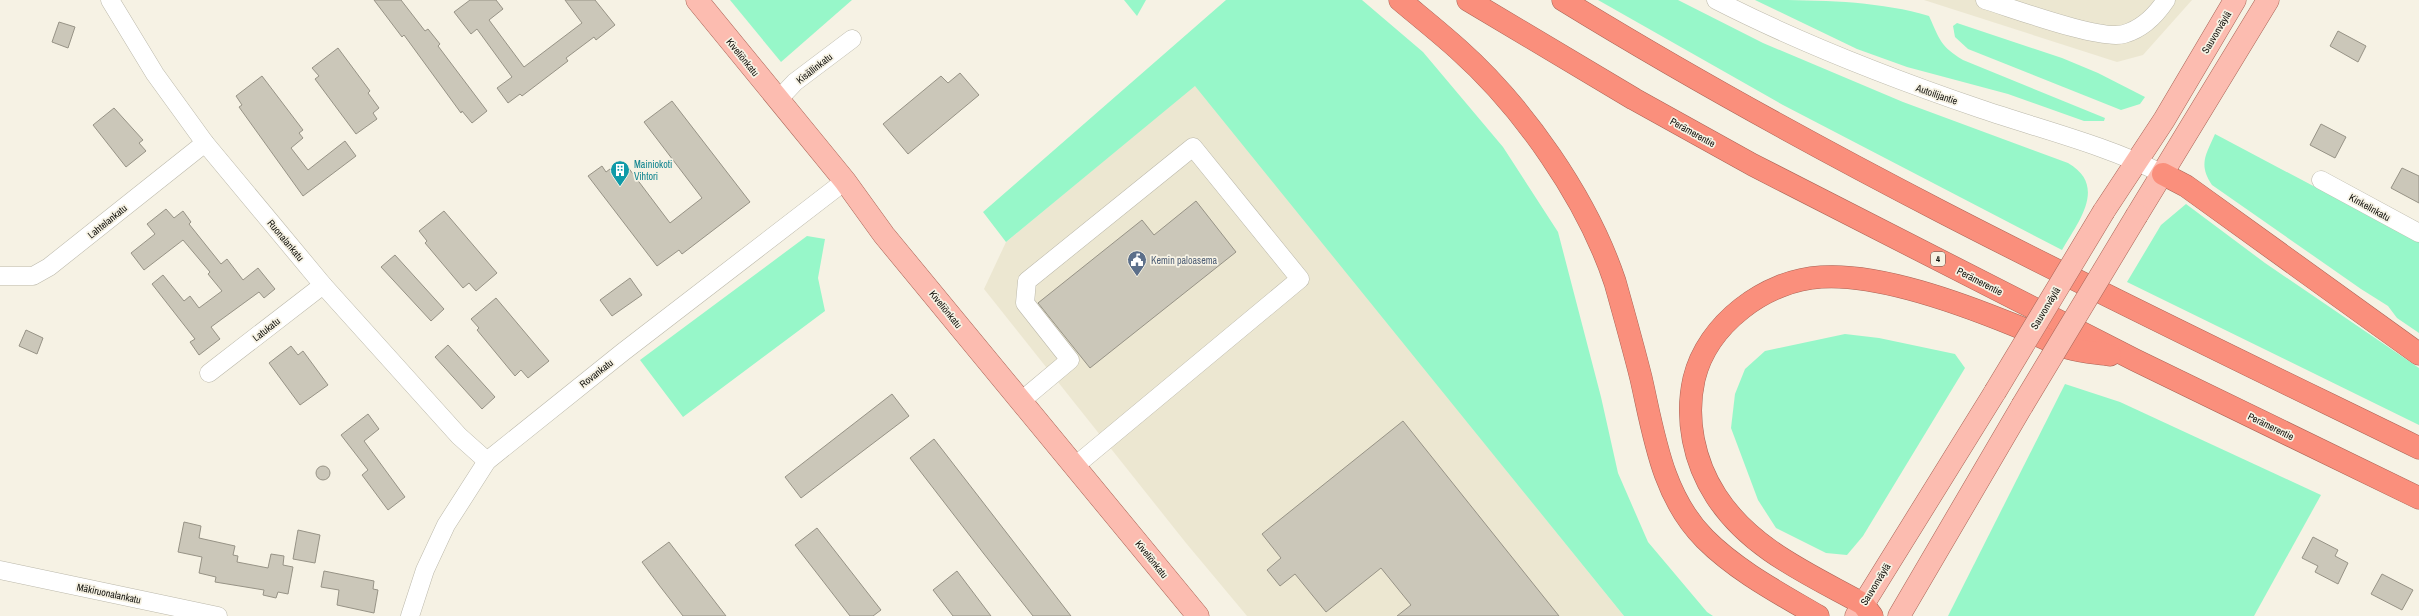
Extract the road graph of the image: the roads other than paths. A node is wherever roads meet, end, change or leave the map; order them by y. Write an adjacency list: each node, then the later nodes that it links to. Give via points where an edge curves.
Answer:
1 (110, 0): 13 (street, Ruonalankatu, via 155,74)
2 (696, 0): 12 (main road, Kiveliönkatu)
3 (1400, 0): 30 (highway, via 1481,71 1544,147 1568,182 1609,263 1661,465 1678,504 1690,523 1716,550)
4 (1468, 0): 22 (highway, Perämerentie / 4, via 1634,99 1753,165)
5 (1563, 0): 25 (highway, via 1796,136 2014,249)
6 (1716, 0): 14 (street, Autoilijantie, via 1808,44 1893,79 2111,150)
7 (1984, 0): 8 (street, via 2102,35 2123,34 2139,28 2151,19)
8 (2166, 0)
9 (2235, 0): 14 (main road, Sauvonväylä)
10 (2268, 0): 15 (main road)
11 (852, 39): 12 (street, Kisällinkatu, via 795,82)
12 (778, 100): 17 (main road, Kiveliönkatu)
13 (205, 142): 19 (street, Lahtelankatu, via 49,267 33,276); 20 (street, Ruonalankatu)
14 (2137, 161): 15 (street, Autoilijantie); 32 (main road, Sauvonväylä, bridge, via 2104,211)
15 (2163, 174): 21 (highway, via 2186,186); 38 (main road, bridge, via 2022,406)
16 (2321, 180): 18 (street, Kinkelinkatu)
17 (845, 181): 24 (main road, Kiveliönkatu, via 884,235); 26 (street, Rovankatu, via 623,352)
18 (2419, 233)
19 (0, 276)
20 (323, 285): 23 (street, Latukatu); 26 (street, Ruonalankatu, via 460,436)
21 (2419, 354)
22 (2135, 360): 28 (highway, Perämerentie / 4); 32 (highway, via 2068,348 2012,324 1926,294 1851,276 1819,277 1785,284 1759,296 1737,313 1718,332 1694,378 1691,427 1695,450 1703,471 1716,496 1759,544)
23 (209, 373)
24 (1021, 401): 27 (main road, Kiveliönkatu); 27 (street, via 1070,360 1025,303 1027,281 1193,147 1300,279)
25 (2419, 448)
26 (487, 461): 34 (street, Rovankatu, via 446,525 425,570)
27 (1075, 466): 35 (main road, Kiveliönkatu)
28 (2419, 498)
29 (0, 570): 31 (street, Mäkiruonalankatu)
30 (1786, 597): 36 (highway); 37 (highway)
31 (140, 608): 33 (street, Mäkiruonalankatu)
32 (1864, 612)
33 (218, 616)
34 (410, 616)
35 (1198, 616)
36 (1799, 616)
37 (1818, 616)
38 (1899, 616)

